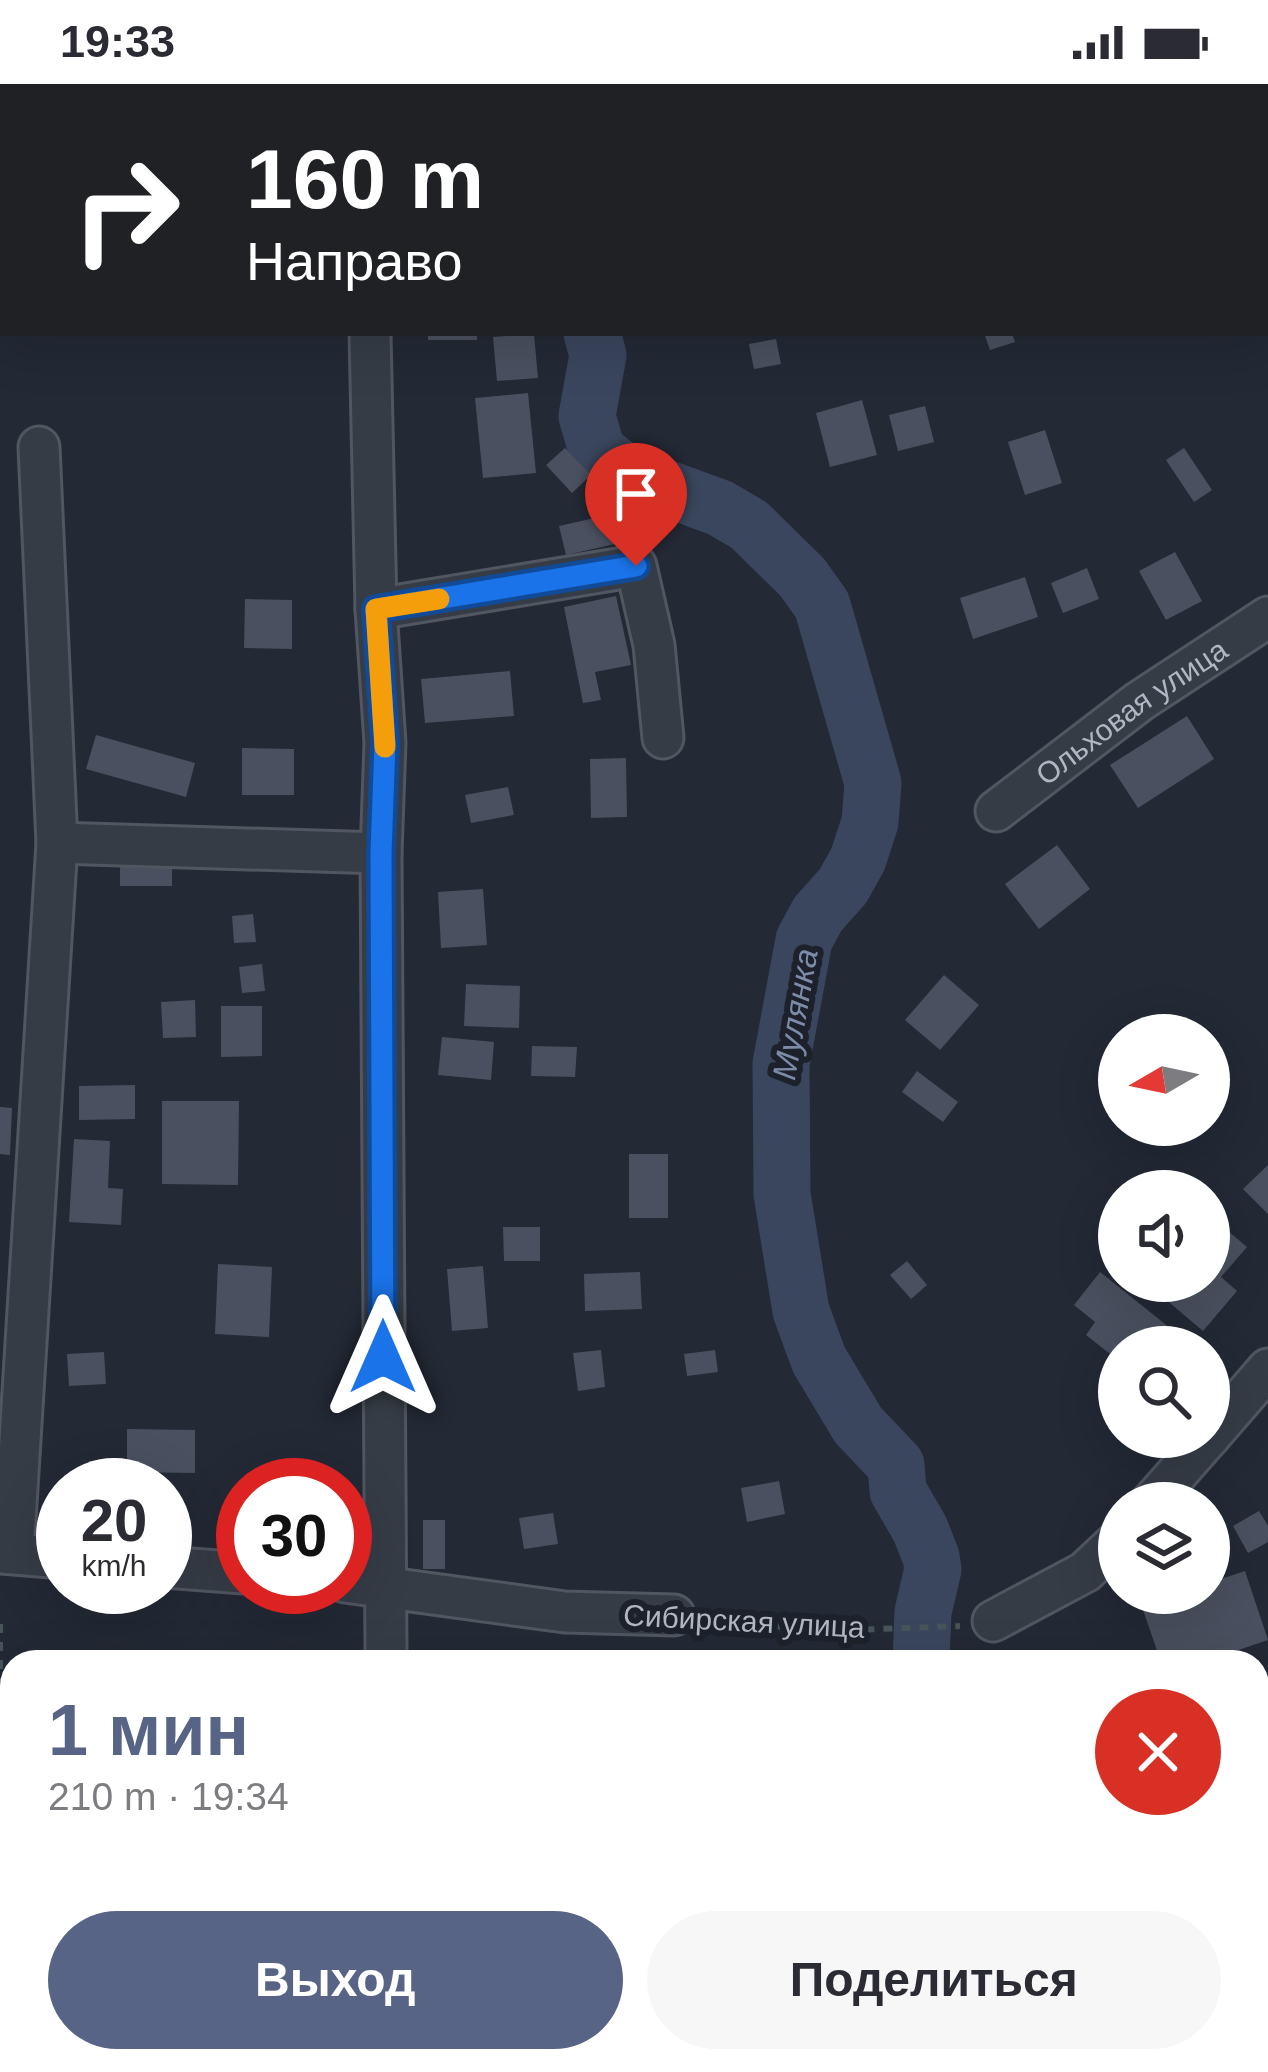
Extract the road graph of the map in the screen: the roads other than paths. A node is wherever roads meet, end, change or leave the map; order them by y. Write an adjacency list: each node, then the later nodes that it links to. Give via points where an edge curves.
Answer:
1 (370, 336): 3 (street)
2 (39, 447): 7 (street)
3 (376, 609): 5 (street, via 636,566); 8 (street, via 385,743)
4 (1268, 617): 6 (street, Ольховая улица)
5 (663, 738)
6 (996, 811)
7 (57, 843): 8 (street); 14 (street)
8 (381, 853): 11 (street)
9 (1268, 1369): 10 (street)
10 (1230, 1413)
11 (367, 1458)
12 (1191, 1458): 13 (street)
13 (1169, 1482)
14 (6, 1553): 15 (street)
15 (36, 1556)
16 (1098, 1560): 20 (street)
17 (372, 1585): 19 (street, Сибирская улица, via 565,1612)
18 (372, 1608): 21 (street)
19 (674, 1616)
20 (993, 1622)
21 (386, 1649)

